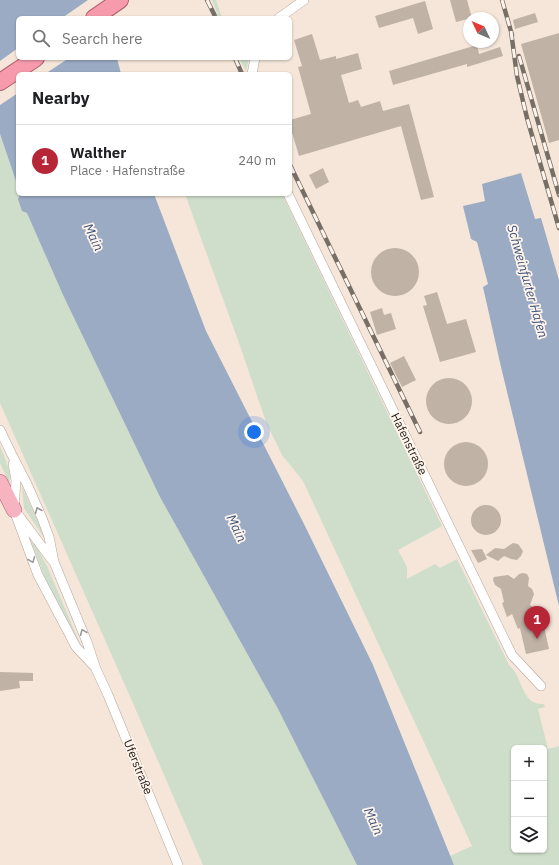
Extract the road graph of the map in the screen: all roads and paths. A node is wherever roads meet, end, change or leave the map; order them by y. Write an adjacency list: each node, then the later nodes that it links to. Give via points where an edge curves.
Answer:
1 (120, 0): 3 (highway)
2 (304, 0): 4 (street)
3 (97, 16)
4 (282, 16)
5 (33, 60): 8 (highway)
6 (255, 60): 7 (street)
7 (252, 72)
8 (0, 82)
9 (289, 196): 16 (street, Hafenstraße, via 512,655)
10 (0, 430): 11 (street, Uferstraße)
11 (12, 455): 13 (street, Uferstraße, via 16,480); 14 (street, Uferstraße, one-way to 11, via 42,518)
12 (0, 482): 13 (main road)
13 (14, 510): 14 (street, Uferstraße); 15 (street, Uferstraße, one-way to 15, via 38,575 76,647)
14 (54, 562): 15 (street, Uferstraße, one-way to 14)
15 (96, 669): 17 (street, Uferstraße)
16 (541, 686)
17 (178, 865)

